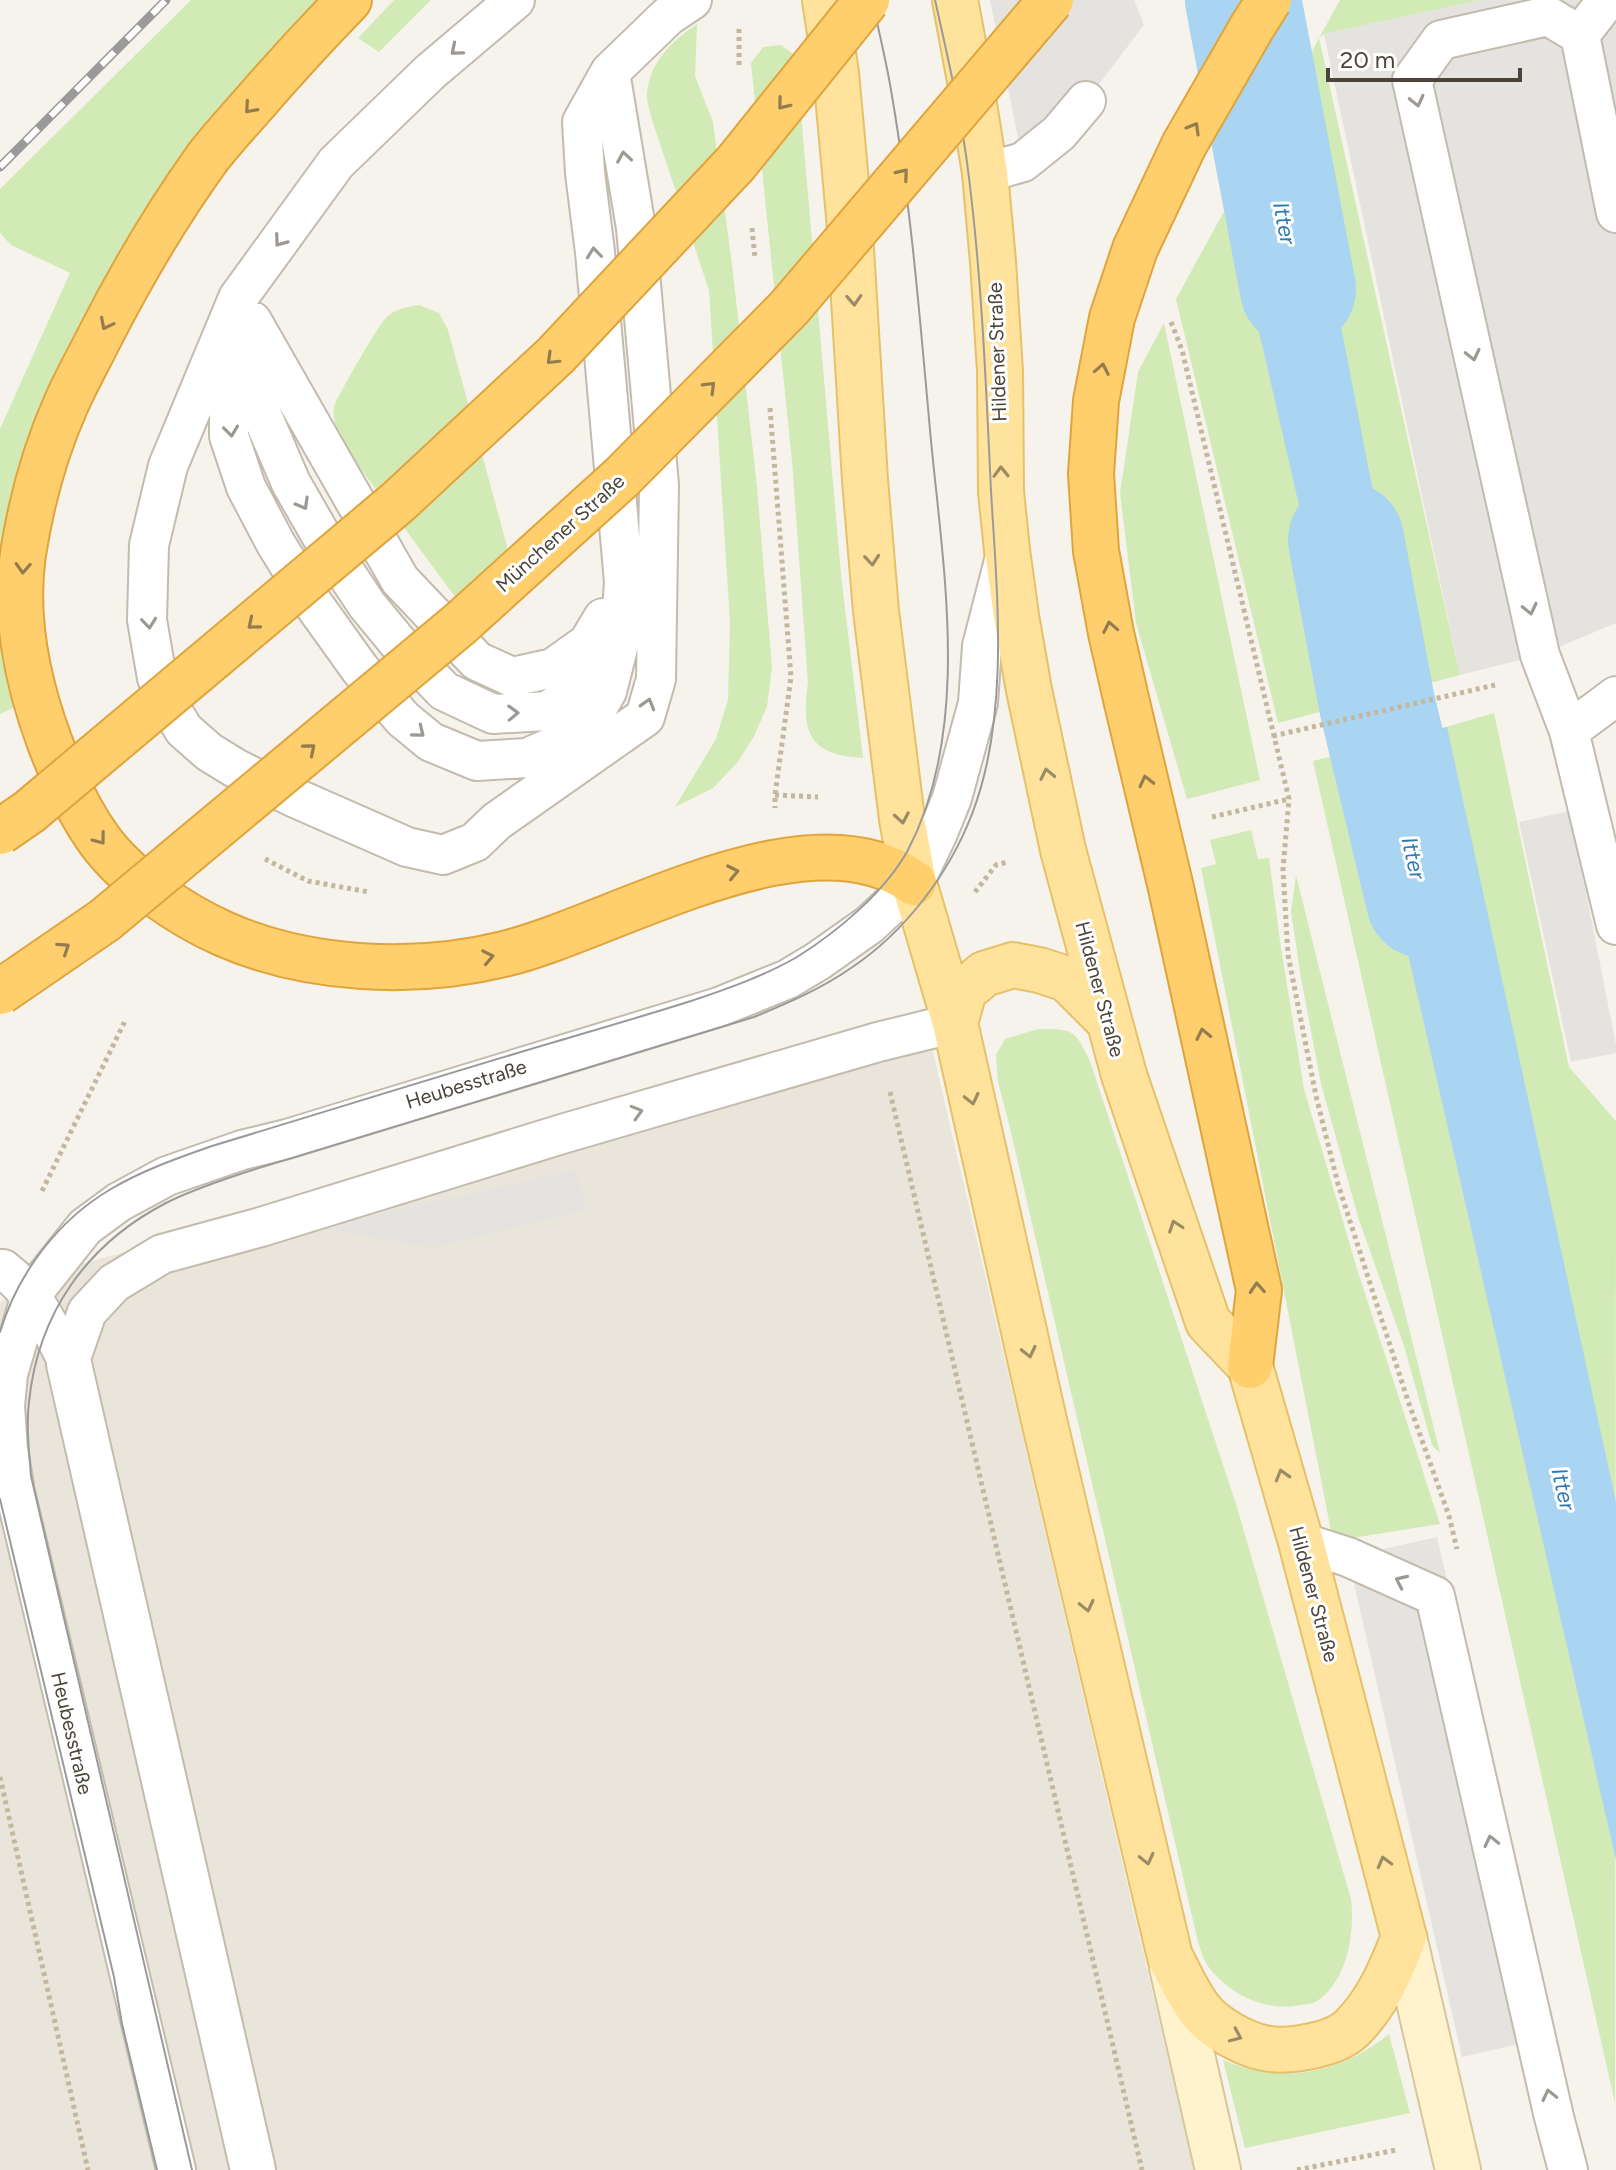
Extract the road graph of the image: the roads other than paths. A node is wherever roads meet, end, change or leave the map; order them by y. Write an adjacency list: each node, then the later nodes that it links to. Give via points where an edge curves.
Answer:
1 (349, 0): 21 (highway, one-way to 21, via 210,155 132,273 65,406 39,479 23,557 21,616 28,666 65,783 101,842 172,905 223,933 281,954 410,968 504,954 714,877 776,863 833,856 896,869)
2 (515, 0): 15 (lane, one-way to 15, via 336,163)
3 (692, 0): 11 (lane)
4 (825, 0): 21 (main road, one-way to 21, via 849,216 876,611)
5 (867, 0): 20 (highway, one-way to 20, bridge, via 736,163 556,355 398,502)
6 (955, 0): 13 (main road, Hildener Straße)
7 (1051, 0): 23 (highway, Münchener Straße, one-way to 7, bridge, via 118,909 461,623 622,477 789,308)
8 (1269, 0): 29 (highway, one-way to 8, bridge, via 1259,1290 1111,633 1096,551 1091,474 1096,401 1109,332 1135,249 1184,145)
9 (1607, 0): 10 (lane)
10 (1580, 35): 14 (lane); 19 (lane, one-way to 19, via 1548,16 1441,40 1412,80 1540,655)
11 (610, 72): 15 (lane, one-way to 11, via 168,466 149,545 147,620 157,678 184,730 209,752 291,796 407,847 443,855 475,842 645,717 656,679 659,485 636,228); 17 (lane, one-way to 11, via 582,122)
12 (1086, 101): 13 (lane, via 1059,133 1023,162)
13 (985, 173): 16 (main road, Hildener Straße, one-way to 13)
14 (1616, 213)
15 (238, 298): 17 (lane, one-way to 17, via 400,580 477,661 512,677 553,668 588,643); 17 (lane, one-way to 17, via 229,436 246,487 332,631 403,719 431,742 477,761 527,758 573,738 607,691 620,640)
16 (1007, 550): 21 (lane, via 982,646 978,703 952,798); 24 (main road, Hildener Straße, one-way to 16, via 1063,850 1018,631)
17 (624, 582)
18 (1616, 696): 19 (lane)
19 (1569, 731): 22 (lane)
20 (0, 832)
21 (914, 883): 25 (main road); 27 (lane, Heubesstraße, via 869,925 818,961 719,1007 167,1176 85,1227)
22 (1614, 908)
23 (0, 992)
24 (1109, 1021): 25 (main road, via 1067,979 1013,965 984,974 964,991); 29 (main road, Hildener Straße, one-way to 24, via 1208,1322)
25 (955, 1023): 28 (lane, one-way to 25, via 87,1312 114,1283 162,1254); 32 (main road, one-way to 32)
26 (2, 1269): 27 (lane)
27 (31, 1295): 28 (lane); 33 (lane, Heubesstraße, via 6,1390 15,1492)
28 (69, 1364): 34 (street)
29 (1250, 1366): 30 (main road, Hildener Straße, one-way to 29)
30 (1301, 1542): 31 (main road, Hildener Straße, one-way to 30); 37 (lane, one-way to 30, via 1435,1596)
31 (1404, 1937): 32 (main road, one-way to 31, via 1201,2012 1226,2032 1265,2048 1296,2049 1350,2031 1381,1990); 36 (main road, Hildener Straße)
32 (1170, 1957): 35 (main road)
33 (176, 2170)
34 (253, 2170)
35 (1218, 2170)
36 (1458, 2170)
37 (1568, 2170)

